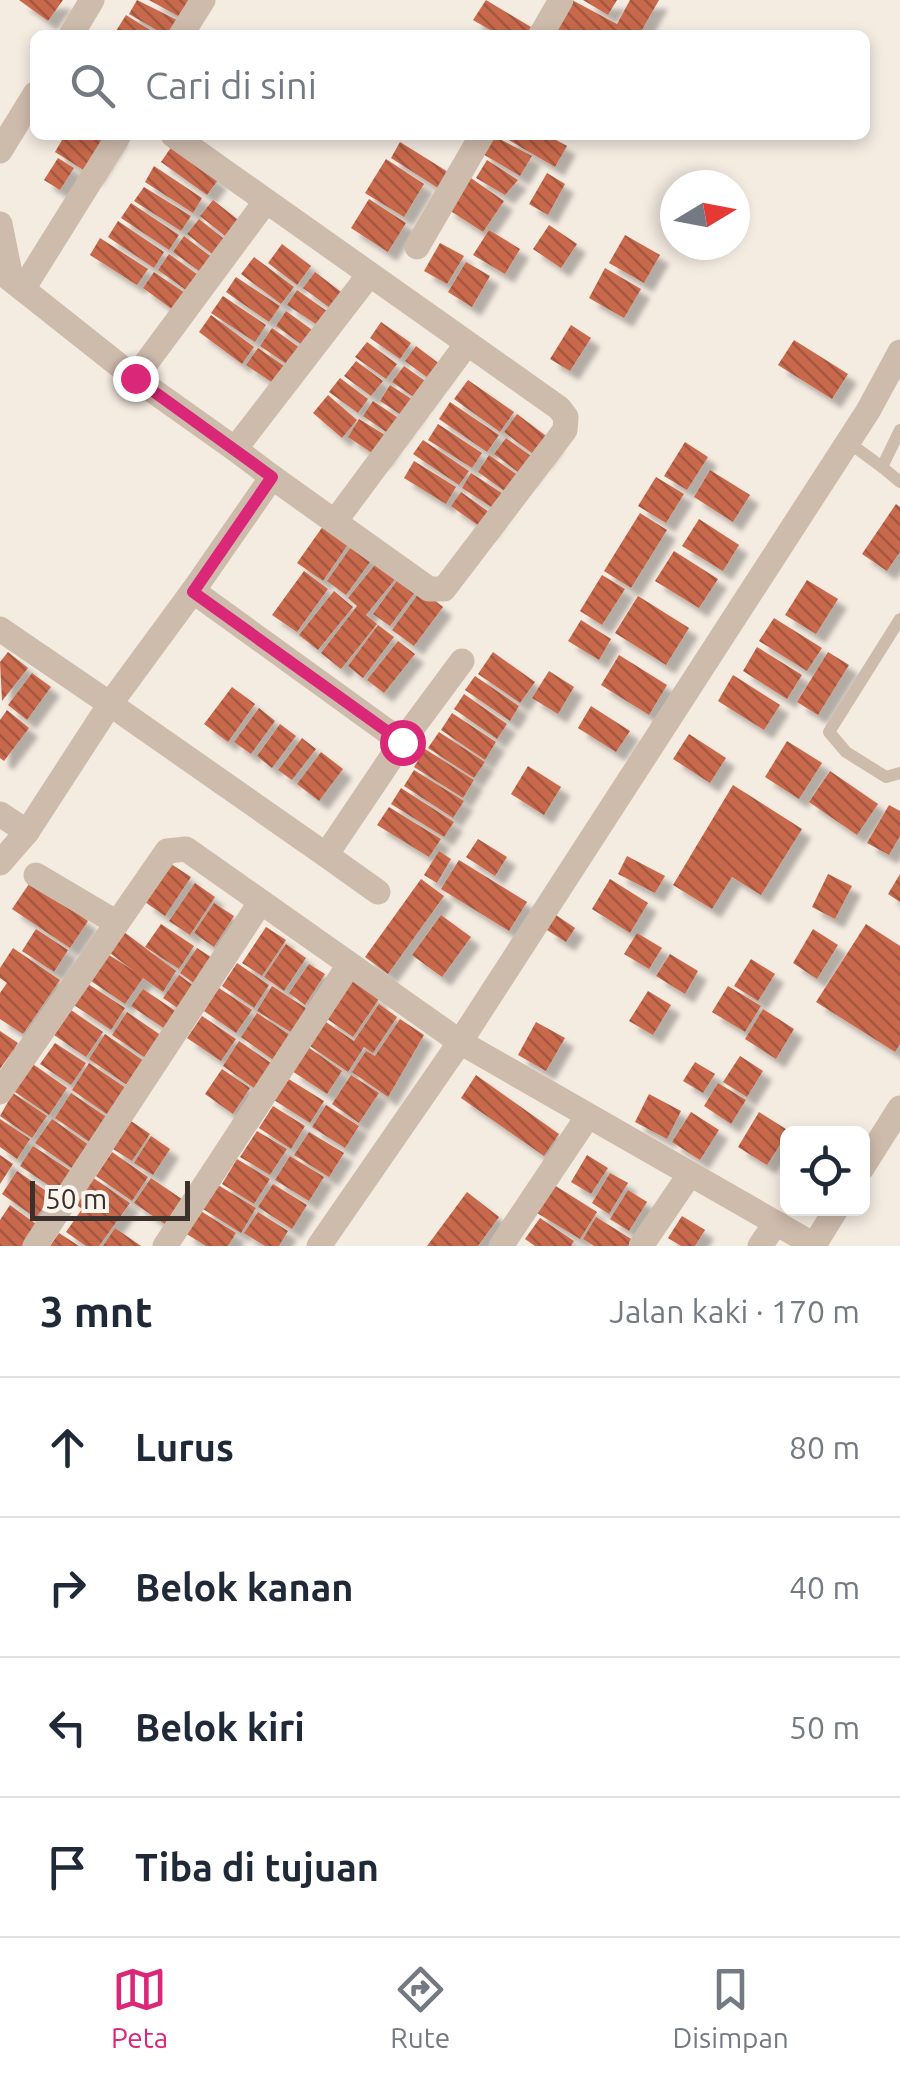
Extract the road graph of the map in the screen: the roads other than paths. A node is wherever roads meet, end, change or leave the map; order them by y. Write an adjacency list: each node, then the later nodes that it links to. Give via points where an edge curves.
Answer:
1 (92, 0): 4 (street)
2 (203, 0): 5 (street)
3 (561, 0): 6 (street)
4 (74, 30)
5 (184, 30)
6 (544, 30)
7 (30, 102): 11 (street)
8 (115, 140): 16 (street)
9 (180, 140): 12 (street)
10 (479, 140): 14 (street)
11 (0, 151)
12 (266, 201): 15 (street); 19 (street)
13 (0, 224): 16 (street)
14 (418, 246)
15 (369, 275): 17 (street); 22 (street)
16 (11, 279): 19 (street)
17 (466, 345): 26 (street); 26 (street, via 559,408 565,430 554,446 444,588 429,589)
18 (900, 352): 21 (street)
19 (135, 378): 22 (street)
20 (900, 430): 23 (lane)
21 (848, 442): 23 (lane); 43 (street)
22 (235, 449): 24 (street)
23 (882, 467): 25 (lane)
24 (272, 477): 26 (street); 27 (street)
25 (900, 482)
26 (336, 520)
27 (193, 592): 31 (street); 32 (street)
28 (900, 619): 33 (lane, via 829,732 846,752 886,777)
29 (0, 629): 31 (street)
30 (462, 661): 32 (street)
31 (110, 704): 35 (street); 36 (street)
32 (402, 742): 36 (street)
33 (900, 774)
34 (0, 814): 35 (street)
35 (27, 832): 37 (street)
36 (326, 855): 39 (street)
37 (0, 863)
38 (36, 874): 41 (street)
39 (378, 892)
40 (260, 903): 41 (street, via 186,848 175,848 166,851); 42 (street); 51 (street)
41 (117, 923): 44 (street)
42 (349, 965): 43 (street); 52 (street)
43 (460, 1042): 46 (street); 53 (street)
44 (0, 1092)
45 (900, 1108): 47 (street)
46 (588, 1116): 48 (street); 54 (street)
47 (870, 1155)
48 (690, 1174): 50 (street); 55 (street)
49 (832, 1216): 57 (street)
50 (776, 1223): 56 (street); 57 (street)
51 (35, 1246)
52 (165, 1246)
53 (319, 1246)
54 (501, 1246)
55 (642, 1246)
56 (760, 1246)
57 (815, 1246)

